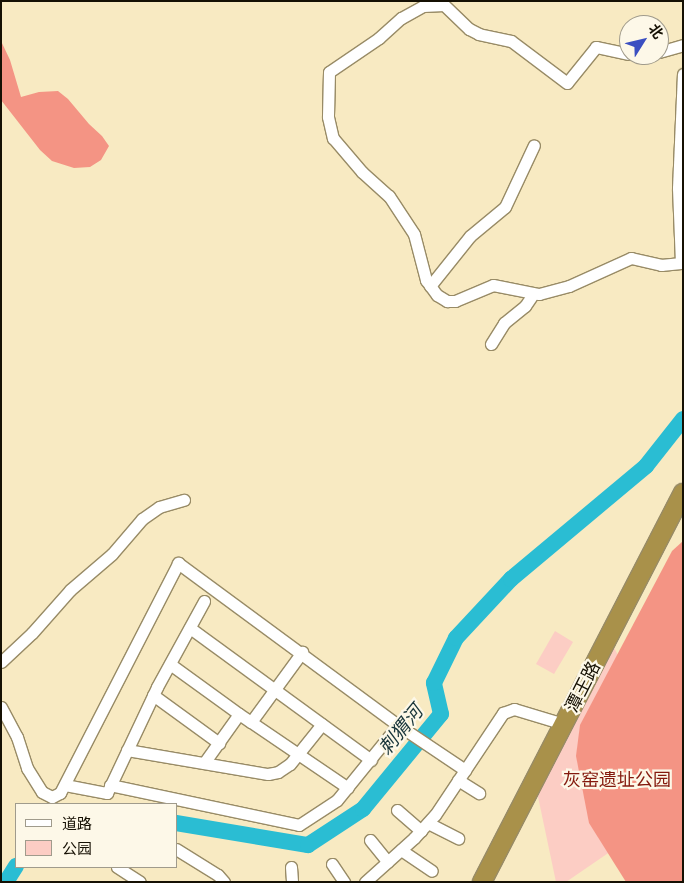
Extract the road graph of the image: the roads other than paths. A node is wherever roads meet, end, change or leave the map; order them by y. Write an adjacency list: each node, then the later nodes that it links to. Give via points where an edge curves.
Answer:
1 (683, 46): 2 (street)
2 (669, 50)
3 (619, 52): 7 (street, via 596,47 567,83 510,41 468,29 444,5 424,6 401,18 379,38 329,72 328,117 332,138 389,196 414,234)
4 (683, 74): 6 (street, via 678,188)
5 (534, 145): 7 (street, via 506,207 470,236)
6 (682, 263): 8 (street, via 662,265 631,258 569,286)
7 (430, 286): 8 (street, via 447,301 456,301 493,285)
8 (534, 294): 9 (street, via 504,323)
9 (491, 344)
10 (683, 493): 23 (highway, 潭王路)
11 (184, 500): 15 (street, via 159,507 142,519 112,554 70,590)
12 (204, 601): 13 (street)
13 (190, 628): 16 (street); 17 (street)
14 (302, 652): 17 (street); 24 (street); 31 (street, via 178,563)
15 (1, 662)
16 (170, 664): 18 (street); 20 (street)
17 (275, 690): 21 (street); 22 (street)
18 (153, 695): 25 (street); 26 (street)
19 (1, 707): 31 (street, via 42,792 52,797)
20 (239, 714): 21 (street); 25 (street)
21 (251, 722): 27 (street)
22 (322, 724): 27 (street); 28 (street)
23 (564, 724): 30 (street, via 514,709 503,713); 51 (highway, 潭王路)
24 (398, 725): 28 (street); 30 (street, via 439,753)
25 (219, 743): 29 (street)
26 (127, 750): 29 (street); 32 (street)
27 (298, 754): 29 (street, via 278,772 268,774); 33 (street)
28 (371, 760): 33 (street)
29 (204, 763)
30 (461, 775): 34 (street); 36 (street)
31 (65, 785): 32 (street, via 107,793)
32 (110, 785): 33 (street, via 299,825 337,800)
33 (348, 788)
34 (479, 793)
35 (397, 810): 36 (street)
36 (424, 827): 37 (street); 40 (street)
37 (458, 838)
38 (370, 840): 41 (street)
39 (178, 850): 48 (street)
40 (401, 850): 41 (street); 45 (street)
41 (388, 862): 46 (street)
42 (332, 864): 50 (street)
43 (291, 867): 49 (street)
44 (119, 868): 47 (street)
45 (432, 871)
46 (369, 881)
47 (140, 882)
48 (224, 882)
49 (292, 882)
50 (344, 882)
51 (482, 882)

